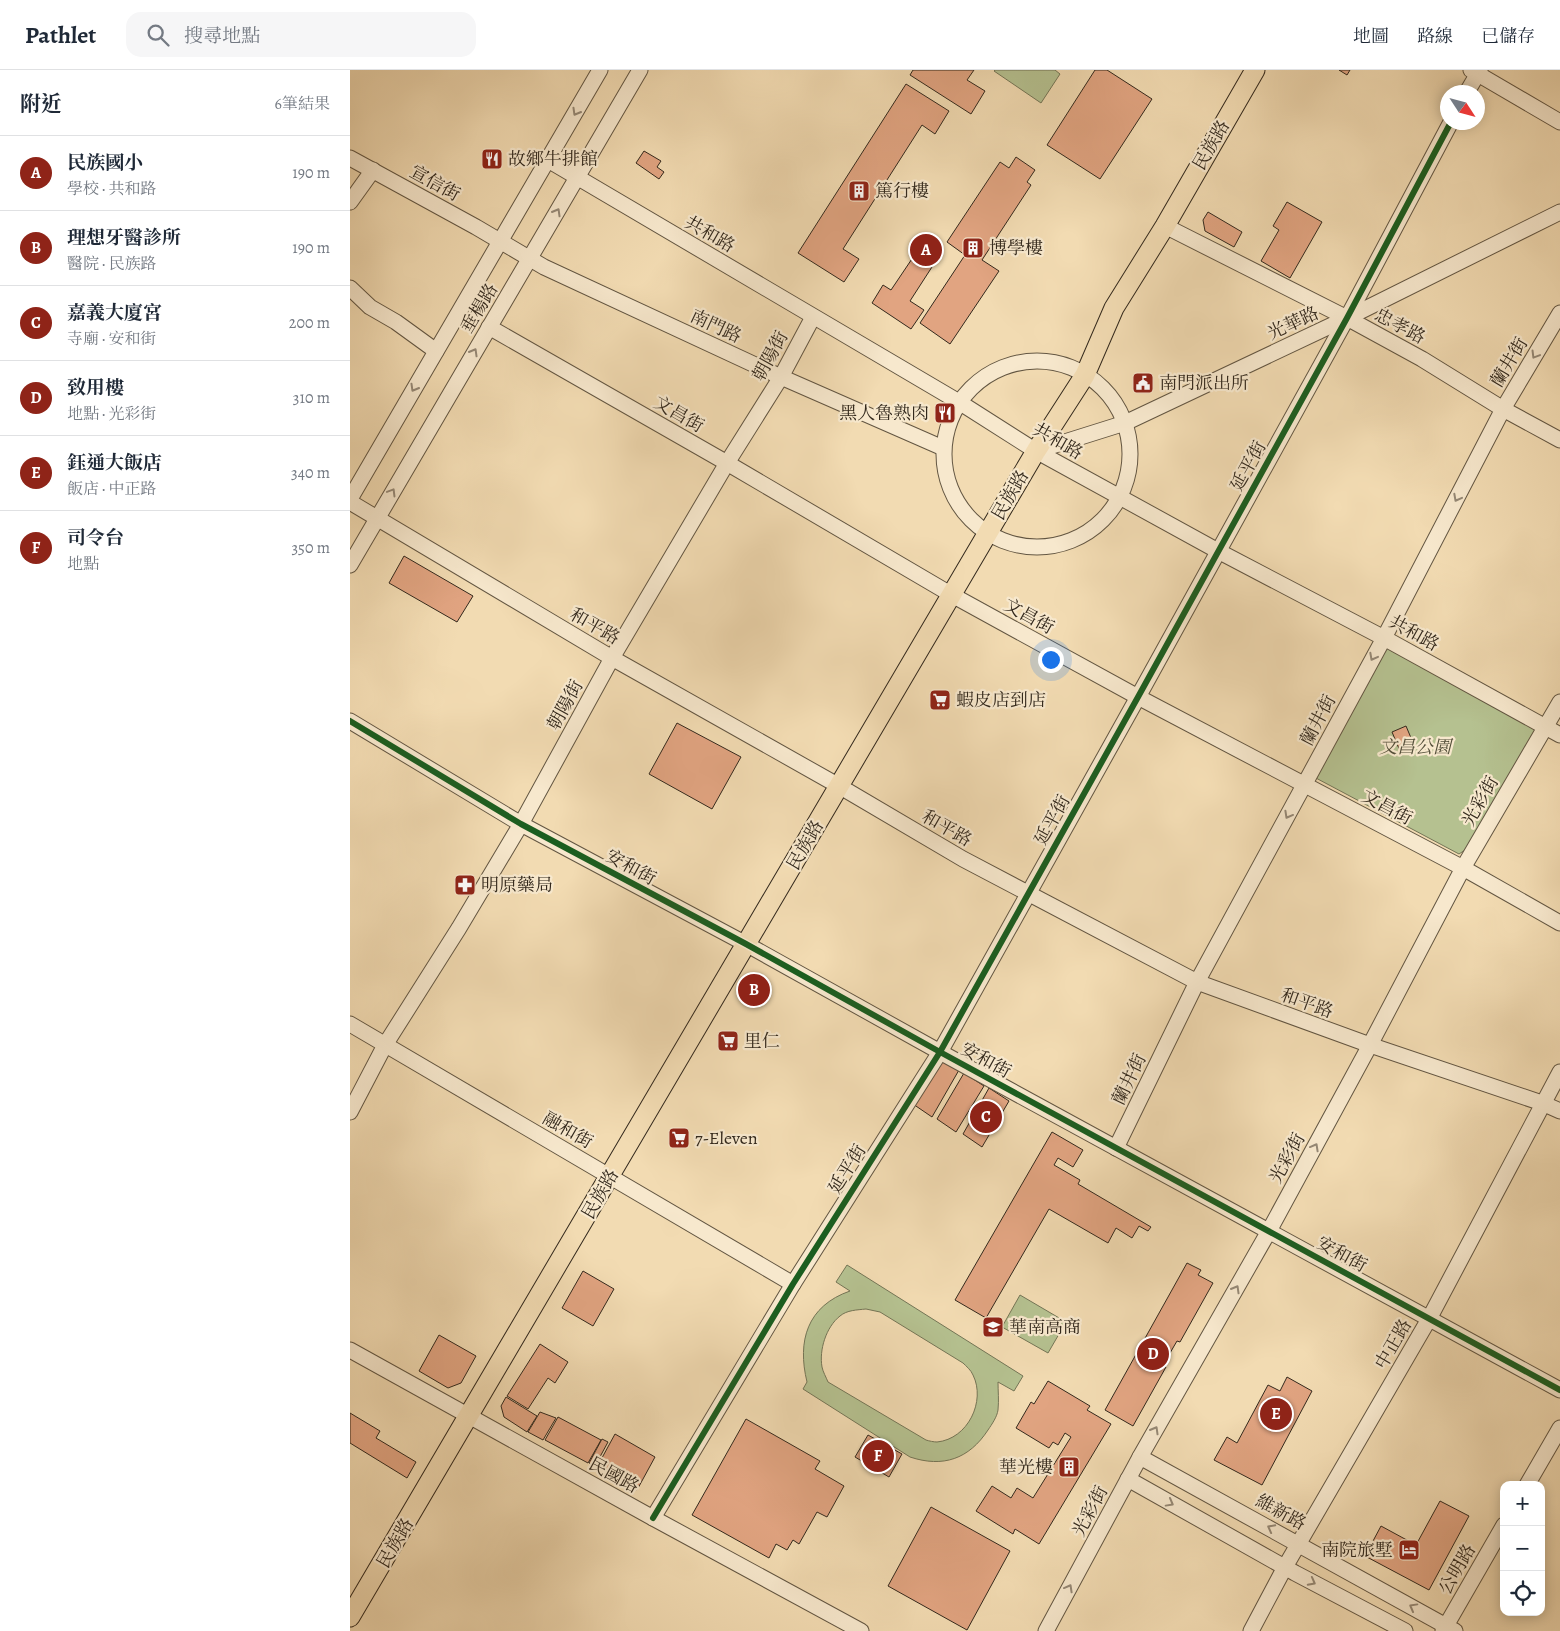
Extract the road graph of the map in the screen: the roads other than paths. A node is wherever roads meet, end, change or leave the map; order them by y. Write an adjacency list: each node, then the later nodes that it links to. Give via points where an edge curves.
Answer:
1 (600, 70): 9 (street, 垂楊路, one-way to 9)
2 (640, 70): 11 (street, 垂楊路)
3 (1254, 70): 14 (main road, 民族路)
4 (1476, 71): 5 (street); 6 (street)
5 (1471, 85)
6 (1560, 122)
7 (1447, 130): 20 (street, 延平街)
8 (350, 158): 10 (street, 宣信街)
9 (548, 160): 11 (street, 共和路); 15 (street, 垂楊路)
10 (373, 170): 12 (street); 15 (street, 宣信街)
11 (577, 178): 16 (street, 垂楊路, one-way to 11); 19 (street, 共和路)
12 (350, 202)
13 (1560, 212): 20 (street, 光華路)
14 (1165, 226): 20 (street, 忠孝路); 23 (main road, 民族路, via 1114,308)
15 (500, 242): 16 (street, 宣信街); 22 (street, 垂楊路)
16 (529, 259): 21 (street, 垂楊路); 24 (street, 南門路)
17 (350, 288): 22 (street, via 370,308)
18 (1560, 314): 26 (street, 蘭井街, one-way to 26)
19 (813, 317): 24 (street, 朝陽街); 25 (street, 共和路)
20 (1347, 318): 26 (street, 忠孝路); 27 (street, 光華路); 37 (street, 延平街)
21 (489, 327): 31 (street, 文昌街); 35 (street, 垂楊路, one-way to 21)
22 (436, 351): 33 (street, 垂楊路, one-way to 33)
23 (1085, 375): 25 (street, via 1061,364 1032,360 1004,366 978,381); 27 (street, via 1104,388); 30 (main road, 民族路)
24 (781, 376): 29 (street, 南門路); 31 (street, 朝陽街)
25 (959, 402): 29 (street, via 948,424); 30 (street, 共和路)
26 (1504, 409): 28 (street, 忠孝路); 40 (street, 蘭井街, one-way to 40)
27 (1125, 423): 30 (street, 光華路); 32 (street, via 1130,448 1128,473)
28 (1560, 440)
29 (943, 448): 36 (street, via 945,474 955,499 971,521)
30 (1036, 451): 32 (street, 共和路); 36 (main road, 民族路)
31 (728, 463): 39 (street, 文昌街); 41 (street, 朝陽街)
32 (1120, 496): 36 (street, via 1094,526 1078,537 1050,546 1021,546); 37 (street, 共和路)
33 (350, 498)
34 (350, 502): 35 (street, 和平路)
35 (377, 518): 38 (street, 垂楊路); 41 (street, 和平路)
36 (988, 532): 39 (main road, 民族路)
37 (1218, 551): 40 (street, 共和路); 42 (street, 延平街)
38 (350, 565)
39 (952, 595): 42 (street, 文昌街); 48 (main road, 民族路)
40 (1384, 638): 45 (street, 共和路); 47 (street, 蘭井街, one-way to 47)
41 (612, 658): 48 (street, 和平路); 49 (street, 朝陽街)
42 (1138, 697): 47 (street, 文昌街); 51 (street, 延平街)
43 (1560, 702): 45 (street, 光彩街)
44 (350, 721): 49 (street, 安和街)
45 (1546, 727): 46 (street, 共和路); 50 (street, 光彩街)
46 (1560, 735)
47 (1304, 784): 50 (street, 文昌街); 54 (street, 蘭井街, one-way to 54)
48 (839, 786): 51 (street, 和平路); 53 (main road, 民族路)
49 (521, 824): 53 (street, 安和街); 56 (street, 朝陽街)
50 (1463, 868): 52 (street, 文昌街); 57 (street, 光彩街)
51 (1028, 894): 54 (street, 和平路); 58 (street, 延平街)
52 (1560, 924)
53 (746, 944): 58 (street, 安和街); 64 (main road, 民族路)
54 (1196, 982): 57 (street, 和平路); 63 (street, 蘭井街)
55 (350, 1024): 56 (street, 融和街)
56 (385, 1045): 62 (street, 朝陽街); 64 (street, 融和街)
57 (1370, 1045): 60 (street, 和平路); 65 (street, 光彩街, one-way to 57)
58 (940, 1052): 63 (street, 安和街); 66 (street, 延平街)
59 (1560, 1072): 60 (street, 中正路)
60 (1542, 1104): 61 (street, 和平路); 67 (street, 中正路)
61 (1560, 1111)
62 (350, 1112)
63 (1116, 1148): 65 (street, 安和街)
64 (610, 1176): 66 (street, 融和街); 70 (main road, 民族路)
65 (1269, 1231): 67 (street, 安和街); 72 (street, 光彩街, one-way to 65)
66 (793, 1284): 75 (street, 延平街)
67 (1429, 1319): 69 (street, 安和街); 77 (street, 中正路)
68 (350, 1350): 70 (street, 民國路)
69 (1560, 1390)
70 (469, 1416): 75 (street, 民國路); 79 (main road, 民族路)
71 (1560, 1428): 74 (street)
72 (1140, 1457): 73 (street, 光彩街); 77 (street, 維新路, one-way to 72)
73 (1128, 1479): 78 (street, one-way to 78); 82 (street, 光彩街, one-way to 73)
74 (1529, 1481)
75 (653, 1518): 81 (street, 民國路)
76 (1503, 1526): 80 (street, 公明路)
77 (1298, 1544): 78 (street, 中正路); 80 (street, 維新路, one-way to 77)
78 (1285, 1567): 83 (street, 中正路); 84 (street, one-way to 84)
79 (350, 1617)
80 (1448, 1629)
81 (861, 1631)
82 (1046, 1631)
83 (1251, 1631)
84 (1405, 1631)

